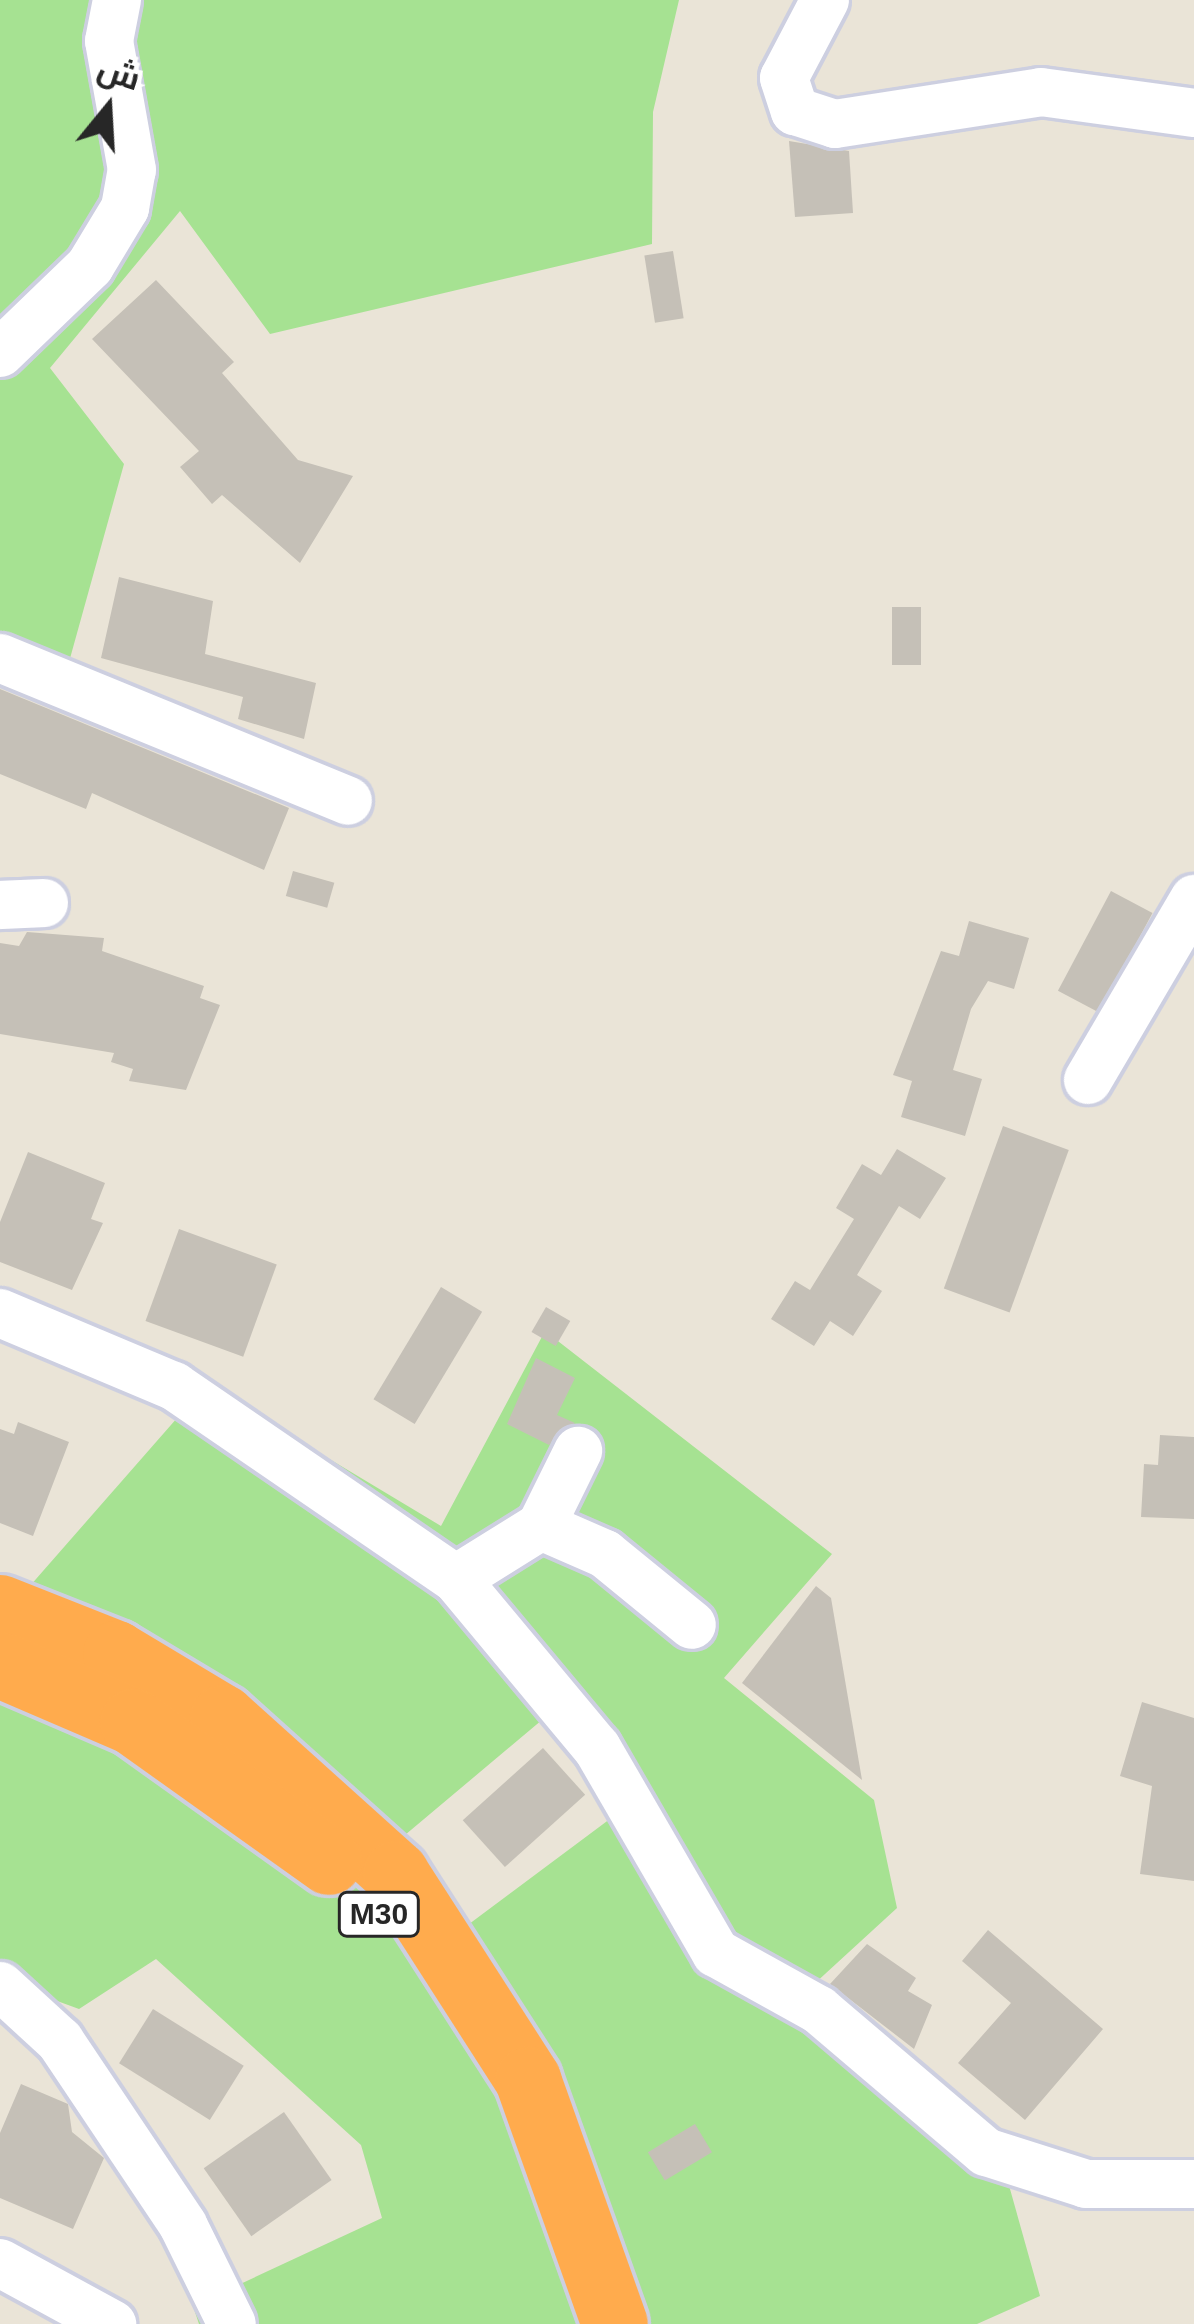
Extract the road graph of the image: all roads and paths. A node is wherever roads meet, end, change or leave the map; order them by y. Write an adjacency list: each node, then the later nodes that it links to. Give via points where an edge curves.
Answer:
1 (117, 0): 4 (street, via 109,41 132,170 125,208 90,266)
2 (825, 0): 3 (street, via 784,78 795,111 835,124 1041,92)
3 (1194, 113)
4 (0, 353)
5 (0, 658): 6 (street)
6 (348, 801)
7 (1194, 899): 8 (street)
8 (1088, 1080)
9 (0, 1313): 12 (street, via 174,1386)
10 (578, 1451): 11 (street)
11 (541, 1526): 12 (street); 14 (street, via 605,1553)
12 (456, 1579): 17 (street, via 597,1748 716,1953 819,2011 986,2152 1086,2184)
13 (0, 1608): 22 (highway, M30, via 116,1654 223,1718 396,1874 528,2080)
14 (692, 1624)
15 (0, 1665): 21 (highway, M30, via 134,1722 216,1774 300,1836 390,1926 482,2075)
16 (0, 1986): 20 (street, via 60,2041 183,2225)
17 (1194, 2184)
18 (0, 2263): 19 (street)
19 (112, 2324)
20 (232, 2324)
21 (580, 2324)
22 (615, 2324)

